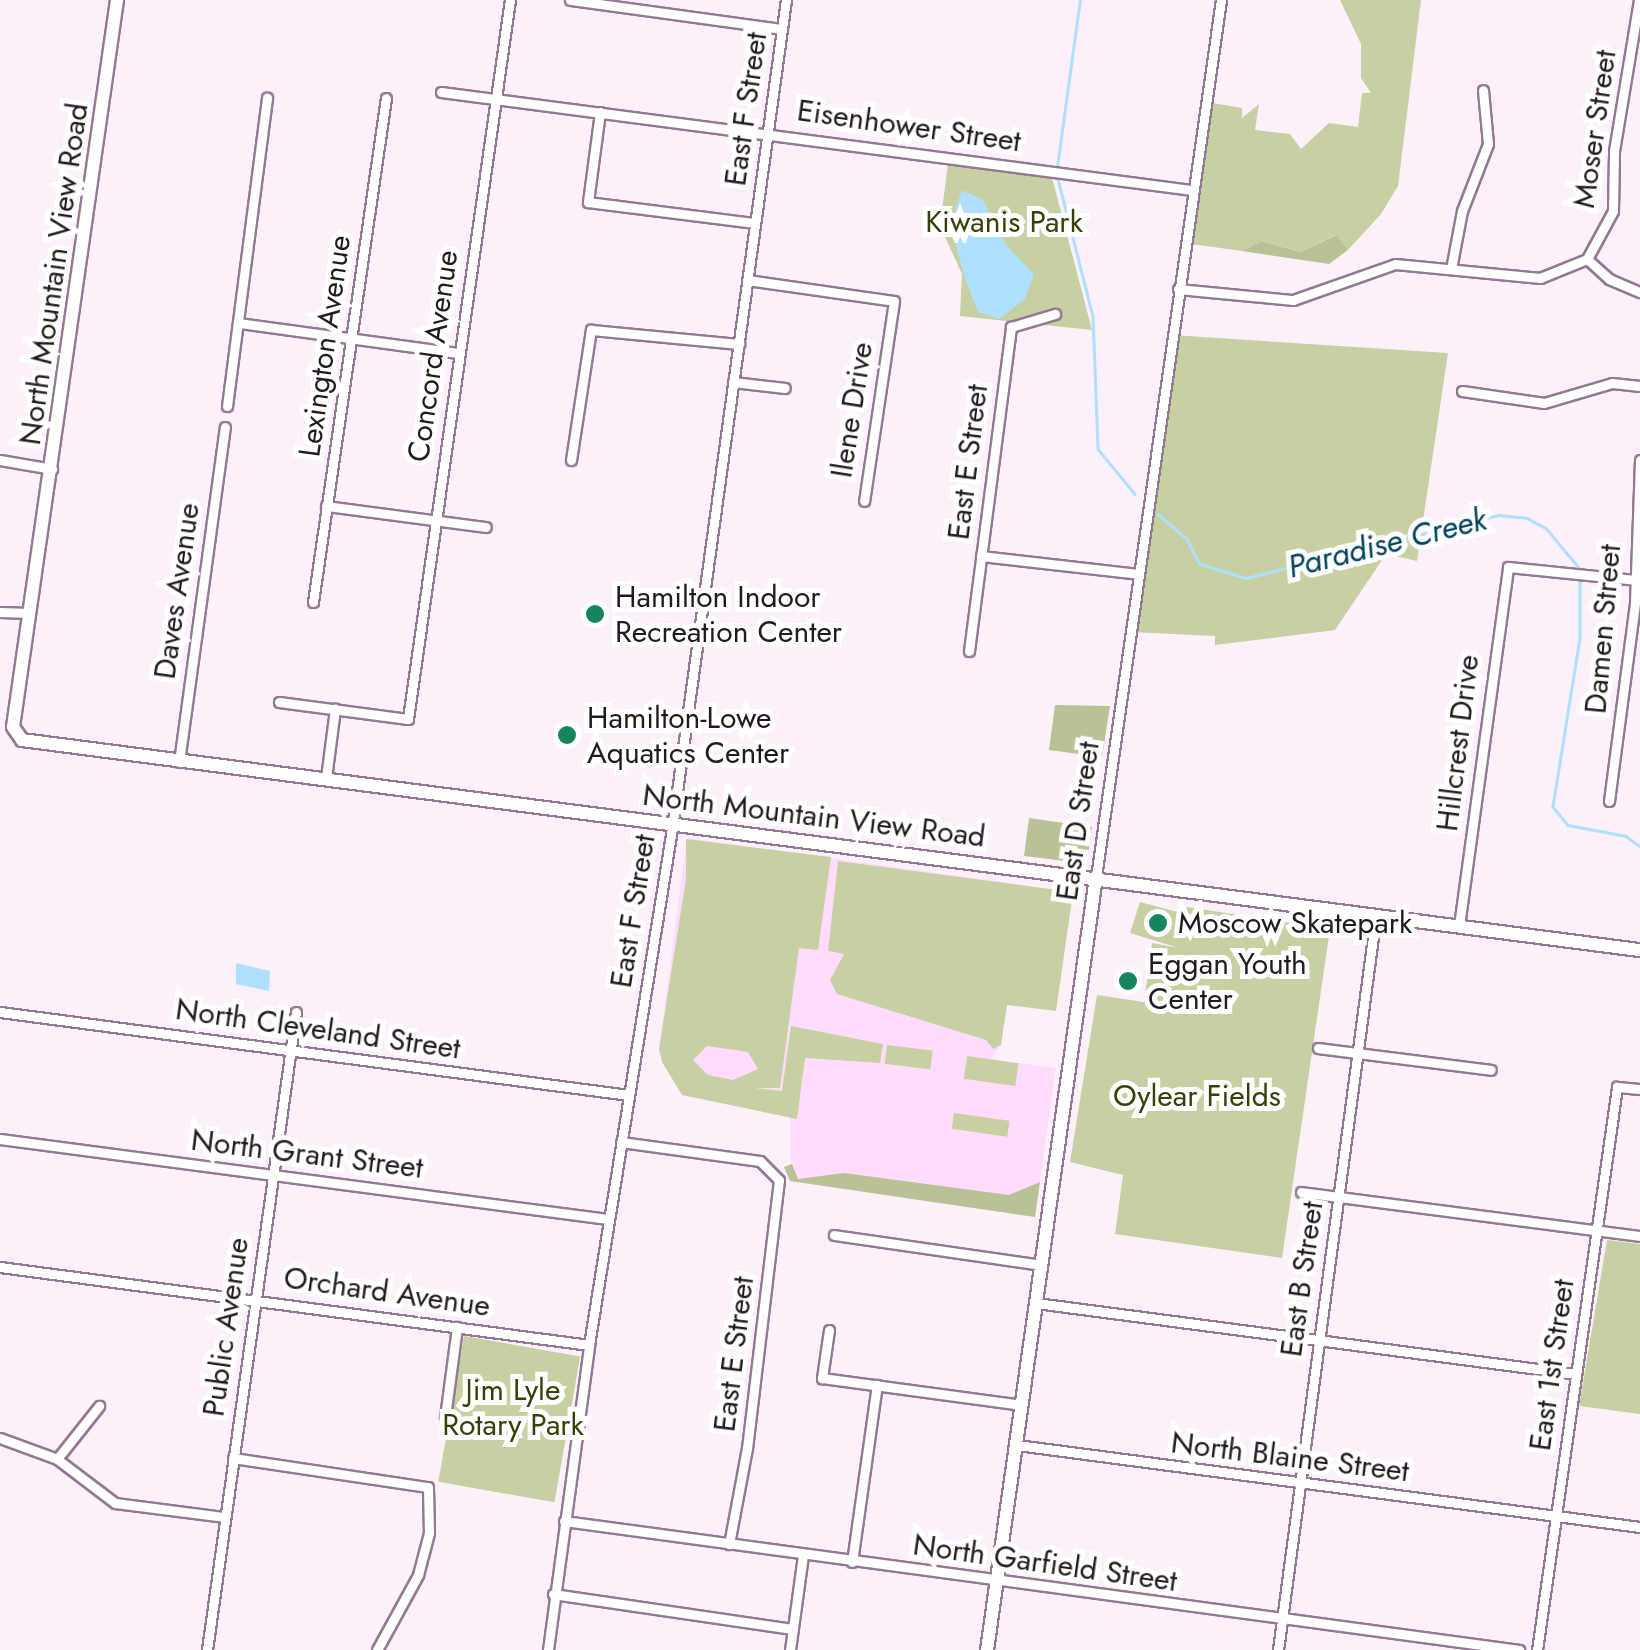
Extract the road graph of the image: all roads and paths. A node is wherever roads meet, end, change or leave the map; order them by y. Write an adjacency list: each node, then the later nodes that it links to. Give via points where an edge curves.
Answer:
1 (118, 0): 36 (street, North Mountain View Road)
2 (510, 0): 12 (street, Concord Avenue)
3 (570, 0): 7 (street)
4 (786, 0): 7 (street, East F Street)
5 (1222, 0): 15 (street, East D Street)
6 (1639, 0): 17 (street, Moser Street, via 1614,151 1613,212)
7 (782, 28): 14 (street, East F Street)
8 (1483, 90): 18 (street, via 1488,144 1462,211)
9 (441, 92): 12 (street, Eisenhower Street)
10 (268, 98): 23 (street)
11 (386, 98): 24 (street, Lexington Avenue)
12 (494, 99): 13 (street, Eisenhower Street); 26 (street, Concord Avenue)
13 (600, 112): 14 (street, Eisenhower Street); 16 (street, via 588,202)
14 (768, 133): 15 (street, Eisenhower Street); 16 (street, East F Street)
15 (1191, 190): 20 (street, East D Street)
16 (755, 223): 19 (street, East F Street)
17 (1587, 259): 18 (street, via 1540,278); 21 (street, via 1608,279)
18 (1451, 269): 20 (street, via 1380,266 1293,300)
19 (748, 280): 25 (street, East F Street); 37 (street, Ilene Drive, via 894,301)
20 (1178, 289): 42 (street, East D Street)
21 (1640, 292)
22 (1055, 314): 41 (street, East E Street, via 1012,327)
23 (239, 322): 24 (street); 31 (street)
24 (352, 339): 26 (street); 38 (street, Lexington Avenue)
25 (738, 344): 27 (street, East F Street); 34 (street, via 609,330 588,334)
26 (459, 352): 39 (street, Concord Avenue)
27 (734, 382): 29 (street); 53 (street, East F Street)
28 (1640, 386): 30 (street, via 1612,383 1544,404)
29 (785, 388)
30 (1462, 391)
31 (227, 406)
32 (225, 427): 50 (street, Daves Avenue)
33 (0, 460): 36 (street)
34 (571, 460)
35 (1640, 460): 43 (street, Damen Street)
36 (52, 469): 46 (street, North Mountain View Road)
37 (864, 501)
38 (326, 506): 39 (street); 44 (street, Lexington Avenue)
39 (434, 520): 40 (street); 49 (street, Concord Avenue, via 408,719)
40 (486, 527)
41 (981, 556): 42 (street); 47 (street, East E Street)
42 (1138, 574): 54 (street, East D Street)
43 (1635, 580): 52 (street, Damen Street); 56 (street, Hillcrest Drive, via 1508,566)
44 (314, 602)
45 (0, 612): 46 (street)
46 (30, 613): 50 (street, North Mountain View Road, via 14,727 31,744)
47 (969, 651)
48 (279, 702): 49 (street)
49 (336, 709): 51 (street)
50 (179, 762): 51 (street, North Mountain View Road)
51 (326, 778): 53 (street, North Mountain View Road)
52 (1609, 802)
53 (672, 823): 54 (street, North Mountain View Road); 65 (street, East F Street)
54 (1096, 877): 55 (street, North Mountain View Road); 75 (street, East D Street)
55 (1376, 915): 56 (street, North Mountain View Road); 62 (street, East B Street)
56 (1460, 926): 57 (street, North Mountain View Road)
57 (1637, 949)
58 (0, 1012): 61 (street, North Cleveland Street)
59 (296, 1012): 61 (street, Public Avenue)
60 (1318, 1048): 62 (street)
61 (290, 1050): 65 (street, North Cleveland Street); 68 (street, Public Avenue)
62 (1357, 1053): 63 (street); 70 (street, East B Street)
63 (1492, 1070)
64 (1640, 1090): 72 (street, East 1st Street, via 1617,1087)
65 (629, 1095): 67 (street, East F Street)
66 (0, 1139): 68 (street, North Grant Street)
67 (621, 1142): 71 (street, East F Street); 97 (street, East E Street, via 760,1161 773,1170 780,1192)
68 (272, 1175): 71 (street, North Grant Street); 77 (street, Public Avenue)
69 (1300, 1192): 70 (street)
70 (1338, 1197): 72 (street); 81 (street, East B Street)
71 (608, 1219): 82 (street, East F Street)
72 (1596, 1230): 74 (street); 83 (street, East 1st Street)
73 (834, 1236): 75 (street)
74 (1640, 1236)
75 (1042, 1265): 78 (street, East D Street)
76 (0, 1268): 77 (street, Orchard Avenue)
77 (255, 1300): 79 (street, Orchard Avenue); 90 (street, Public Avenue)
78 (1036, 1303): 81 (street); 85 (street, East D Street)
79 (457, 1327): 82 (street, Orchard Avenue); 87 (street)
80 (829, 1330): 84 (street, via 822,1378)
81 (1319, 1339): 83 (street); 92 (street, East B Street)
82 (589, 1345): 95 (street, East F Street)
83 (1576, 1374): 93 (street, East 1st Street)
84 (876, 1385): 85 (street); 99 (street)
85 (1022, 1404): 89 (street, East D Street)
86 (99, 1406): 91 (street)
87 (444, 1417)
88 (0, 1438): 91 (street)
89 (1017, 1445): 92 (street, North Blaine Street); 100 (street, East D Street)
90 (233, 1458): 94 (street, Public Avenue); 105 (street, via 428,1487 429,1534 418,1575)
91 (57, 1459): 94 (street, via 114,1503)
92 (1300, 1484): 93 (street, North Blaine Street); 102 (street, East B Street)
93 (1556, 1516): 96 (street, North Blaine Street); 111 (street, East 1st Street)
94 (225, 1518): 104 (street, Public Avenue)
95 (564, 1521): 97 (street, North Garfield Street); 101 (street, East F Street)
96 (1640, 1528)
97 (729, 1544): 98 (street, North Garfield Street)
98 (802, 1555): 99 (street, North Garfield Street); 103 (street)
99 (852, 1562): 100 (street, North Garfield Street)
100 (996, 1582): 102 (street, North Garfield Street); 108 (street, East D Street)
101 (554, 1594): 103 (street); 106 (street, East F Street)
102 (1282, 1620): 109 (street, East B Street); 110 (street, North Garfield Street)
103 (792, 1630): 107 (street)
104 (207, 1650)
105 (377, 1650)
106 (548, 1650)
107 (790, 1650)
108 (987, 1650)
109 (1278, 1650)
110 (1519, 1650)
111 (1537, 1650)

